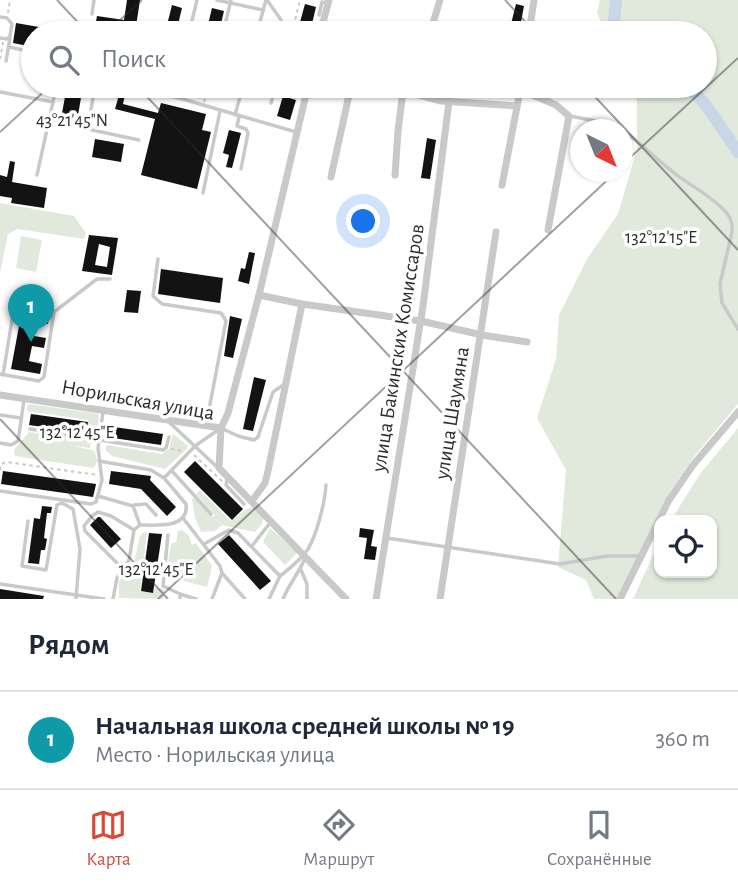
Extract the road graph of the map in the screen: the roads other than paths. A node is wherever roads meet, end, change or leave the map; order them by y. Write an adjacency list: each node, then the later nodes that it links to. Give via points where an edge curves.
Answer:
1 (94, 0): 10 (lane)
2 (197, 0): 13 (lane)
3 (217, 0): 8 (lane)
4 (266, 0): 9 (lane); 16 (lane)
5 (440, 0): 18 (street)
6 (534, 0): 19 (street)
7 (328, 1): 11 (lane, via 322,2); 17 (street)
8 (231, 2): 9 (lane); 14 (lane)
9 (263, 10): 15 (lane)
10 (92, 14)
11 (319, 15)
12 (0, 17): 20 (lane, via 12,24)
13 (192, 21)
14 (226, 21)
15 (260, 21)
16 (281, 21)
17 (320, 21)
18 (434, 21)
19 (531, 21)
20 (10, 36): 21 (lane); 22 (lane)
21 (2, 38)
22 (9, 47): 23 (lane); 24 (lane)
23 (21, 50)
24 (6, 61)
25 (0, 92): 26 (lane)
26 (21, 96)
27 (29, 98): 40 (lane)
28 (54, 98): 40 (lane)
29 (93, 98): 49 (lane, via 88,127)
30 (179, 98): 43 (lane)
31 (241, 98): 44 (lane)
32 (272, 98): 41 (lane)
33 (305, 98): 47 (street)
34 (348, 98): 53 (street)
35 (407, 98): 52 (street, via 398,131)
36 (436, 98): 39 (street)
37 (518, 98): 42 (street)
38 (542, 98): 45 (street)
39 (449, 102): 42 (street); 63 (street, улица Бакинских Комиссаров)
40 (53, 103): 51 (lane)
41 (271, 103)
42 (516, 106): 54 (street)
43 (220, 111): 44 (lane); 55 (lane)
44 (237, 116): 47 (lane); 50 (lane, via 237,126 248,133)
45 (569, 116): 46 (lane); 56 (street)
46 (585, 119)
47 (296, 132): 60 (street)
48 (633, 137): 64 (lane, via 730,218 732,232 720,284 722,303)
49 (139, 140)
50 (241, 169)
51 (37, 175)
52 (395, 175)
53 (331, 177)
54 (502, 185)
55 (203, 193)
56 (548, 230)
57 (496, 232): 65 (street, улица Шаумяна)
58 (158, 260): 76 (lane, via 153,296 162,304 221,313 226,321)
59 (110, 279): 62 (lane, via 97,279)
60 (259, 295): 61 (street); 77 (street)
61 (302, 304): 63 (street); 68 (street)
62 (54, 312): 67 (lane, via 44,377 39,381); 67 (lane, via 18,304 14,308)
63 (421, 321): 65 (street); 100 (street, улица Бакинских Комиссаров)
64 (738, 329)
65 (482, 335): 66 (street); 102 (street, улица Шаумяна)
66 (527, 342)
67 (2, 375)
68 (288, 382): 77 (lane, via 273,393 254,440); 90 (street, via 265,483)
69 (0, 395): 70 (street, Норильская улица)
70 (24, 399): 71 (street, Норильская улица); 74 (lane)
71 (103, 412): 75 (street, Норильская улица); 80 (lane)
72 (738, 412): 104 (street, via 681,481)
73 (0, 415): 74 (lane)
74 (21, 418): 81 (lane, via 18,441)
75 (167, 420): 76 (street, Норильская улица); 82 (lane)
76 (206, 425): 77 (street, Норильская улица)
77 (221, 428): 82 (lane); 84 (street, Норильская улица)
78 (30, 429): 80 (lane)
79 (169, 437): 80 (lane, via 163,450)
80 (99, 440): 83 (lane)
81 (0, 443)
82 (195, 446): 84 (lane); 85 (lane)
83 (99, 461): 86 (lane, via 151,470); 89 (lane)
84 (219, 468): 90 (street)
85 (172, 471): 86 (lane); 92 (lane)
86 (164, 478): 94 (lane, via 186,504)
87 (326, 485): 105 (lane)
88 (0, 491): 89 (lane, via 91,503)
89 (98, 496): 91 (lane)
90 (248, 502): 96 (street)
91 (134, 506): 93 (lane, via 146,504); 97 (lane)
92 (211, 514)
93 (156, 515)
94 (183, 518): 97 (lane, via 166,526); 101 (lane)
95 (28, 521): 112 (lane, via 22,566 46,570 57,505 73,509 80,549)
96 (271, 522): 103 (lane); 105 (street)
97 (140, 525): 98 (lane)
98 (134, 530): 106 (lane); 106 (lane, via 99,512 84,526)
99 (168, 536): 111 (lane, via 163,586)
100 (385, 538): 102 (lane); 122 (street, улица Бакинских Комиссаров)
101 (204, 544): 103 (lane, via 229,530 239,533); 108 (lane)
102 (448, 546): 104 (lane, via 560,564); 123 (street, улица Шаумяна)
103 (252, 547): 109 (lane)
104 (642, 555): 124 (street)
105 (304, 556): 107 (lane); 109 (lane); 121 (street)
106 (123, 569): 114 (lane)
107 (301, 570): 119 (lane); 120 (lane)
108 (222, 573): 116 (lane); 117 (lane)
109 (280, 576): 118 (lane)
110 (0, 584): 112 (lane)
111 (180, 596): 115 (lane)
112 (76, 597): 113 (lane)
113 (104, 599)
114 (113, 599)
115 (196, 599)
116 (212, 599)
117 (245, 599)
118 (269, 599)
119 (283, 599)
120 (307, 599)
121 (346, 599)
122 (376, 599)
123 (440, 599)
124 (621, 599)

